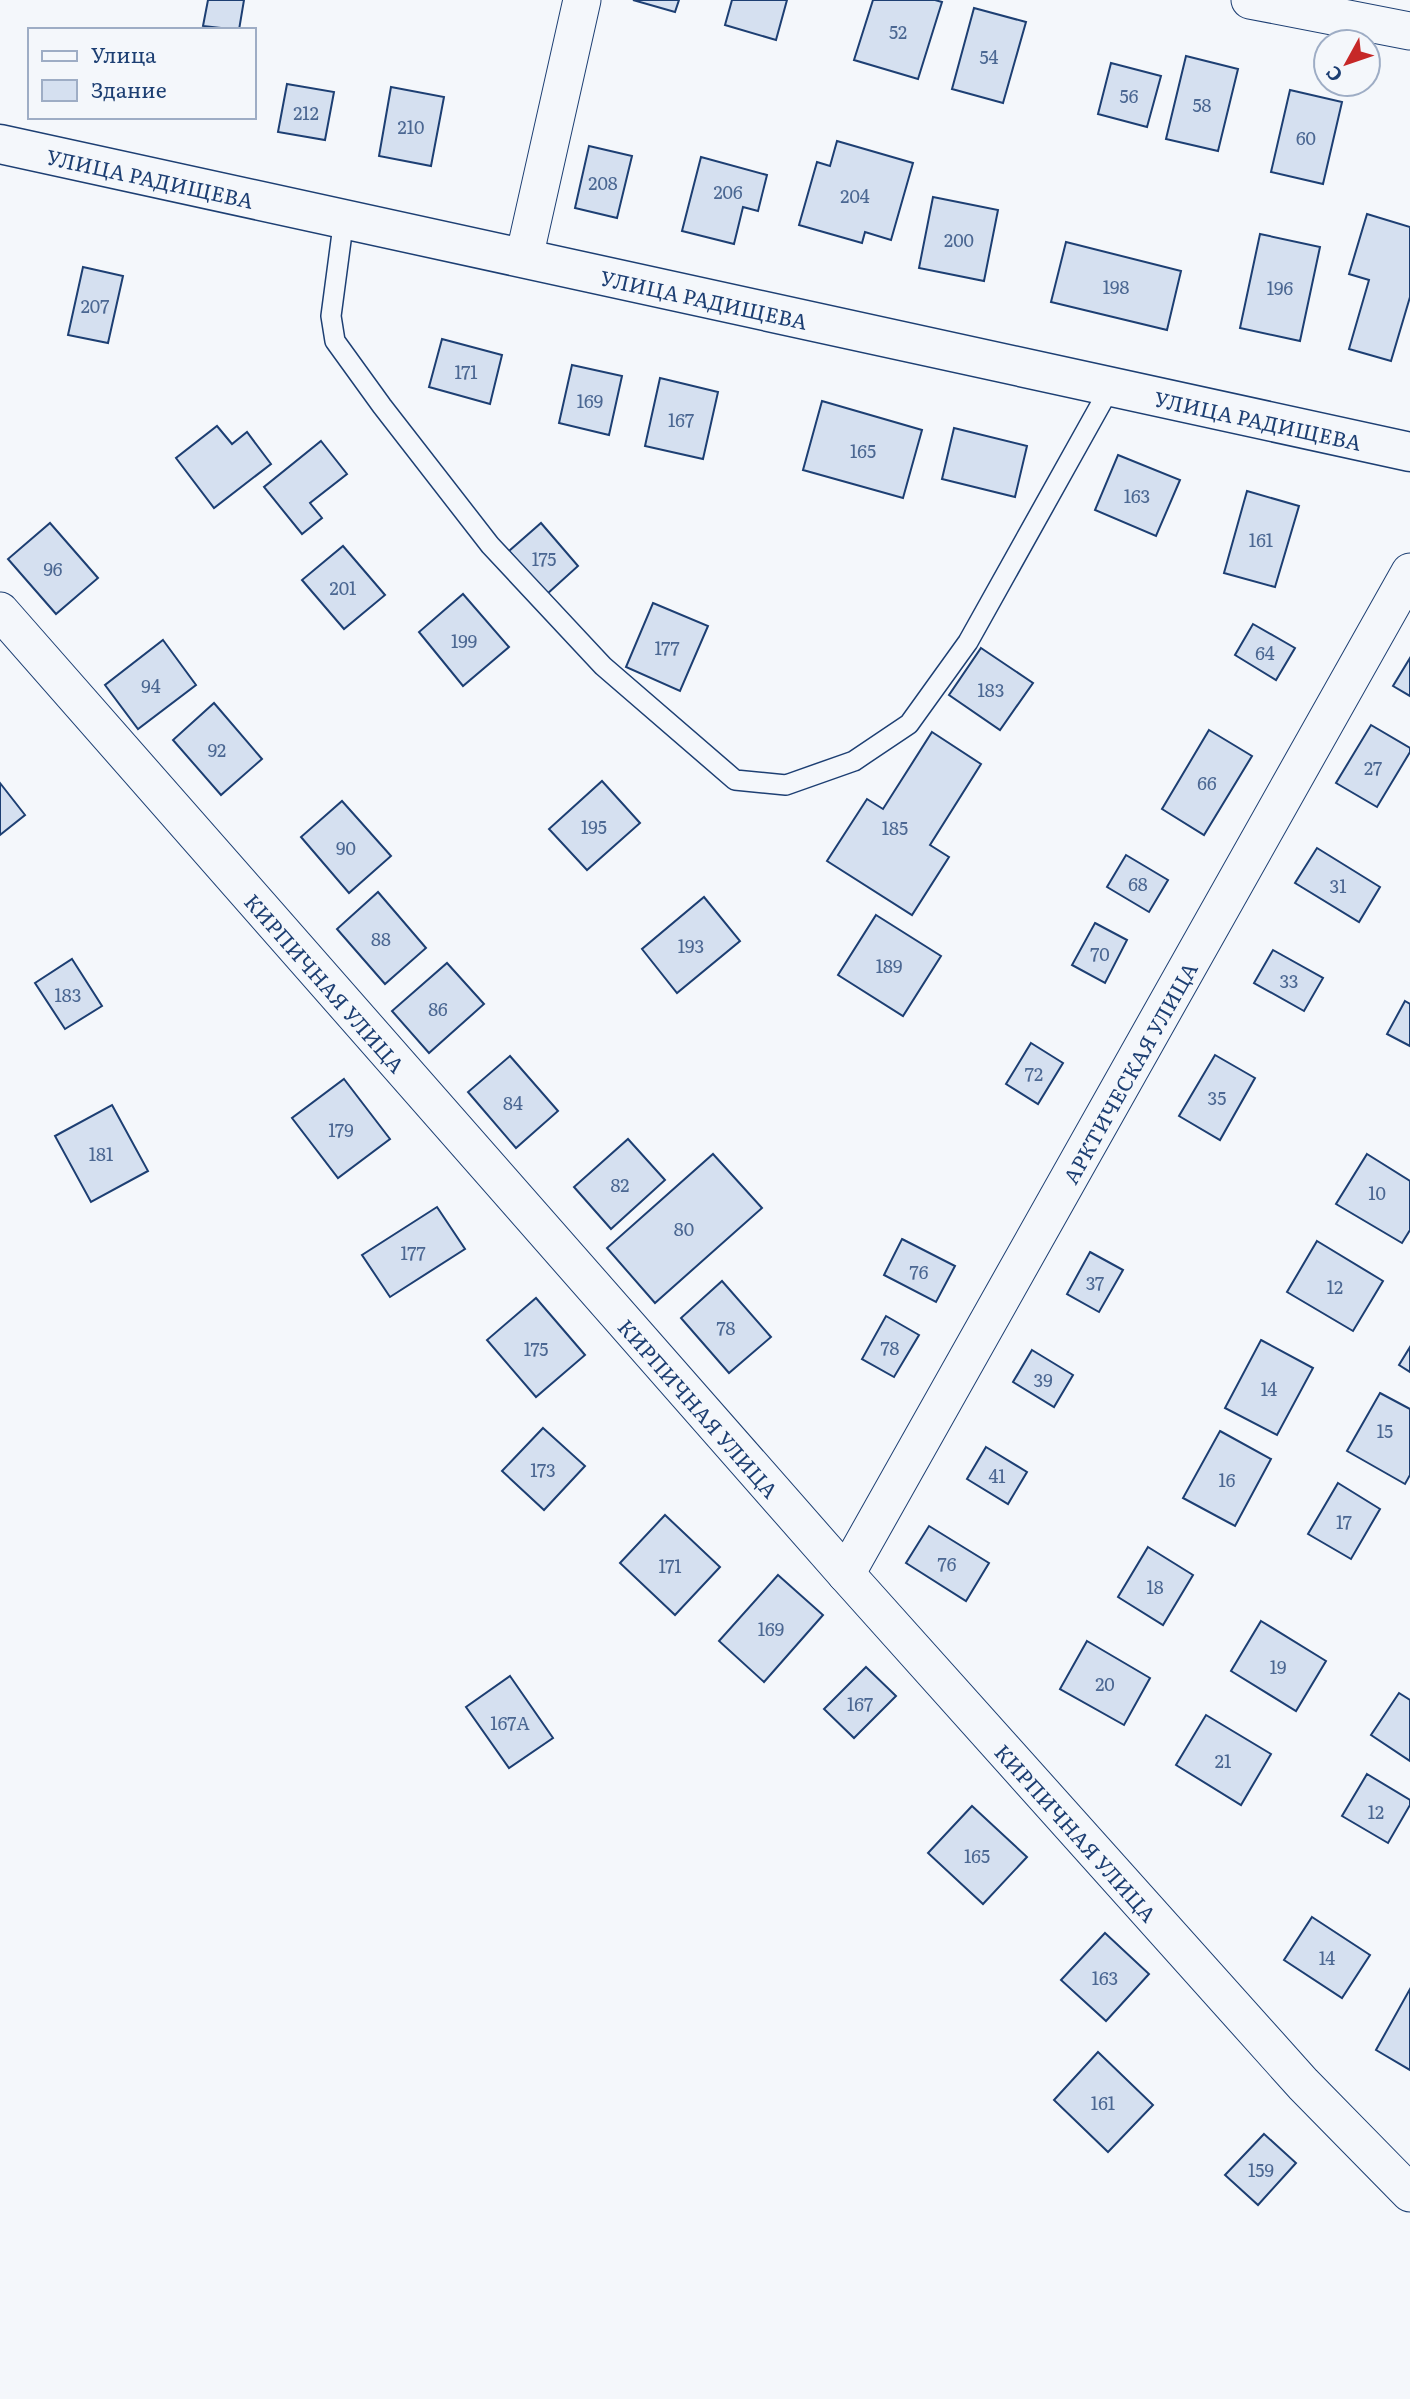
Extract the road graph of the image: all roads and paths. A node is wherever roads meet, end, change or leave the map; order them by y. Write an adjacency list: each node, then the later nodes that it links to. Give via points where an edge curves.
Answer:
1 (582, 0): 6 (street)
2 (1250, 0): 3 (street)
3 (1410, 31)
4 (0, 144): 5 (street, УЛИЦА РАДИЩЕВА)
5 (344, 218): 6 (street, УЛИЦА РАДИЩЕВА); 7 (lane, via 331,316 335,341 490,545 603,666 735,780 786,785 854,761 909,724 968,642)
6 (524, 258): 7 (street, УЛИЦА РАДИЩЕВА)
7 (1111, 386): 8 (street, УЛИЦА РАДИЩЕВА)
8 (1410, 452)
9 (1410, 572): 11 (street, АРКТИЧЕСКАЯ УЛИЦА)
10 (0, 611): 11 (street, КИРПИЧНАЯ УЛИЦА)
11 (846, 1574): 12 (street, КИРПИЧНАЯ УЛИЦА, via 1303,2084)
12 (1410, 2193)

